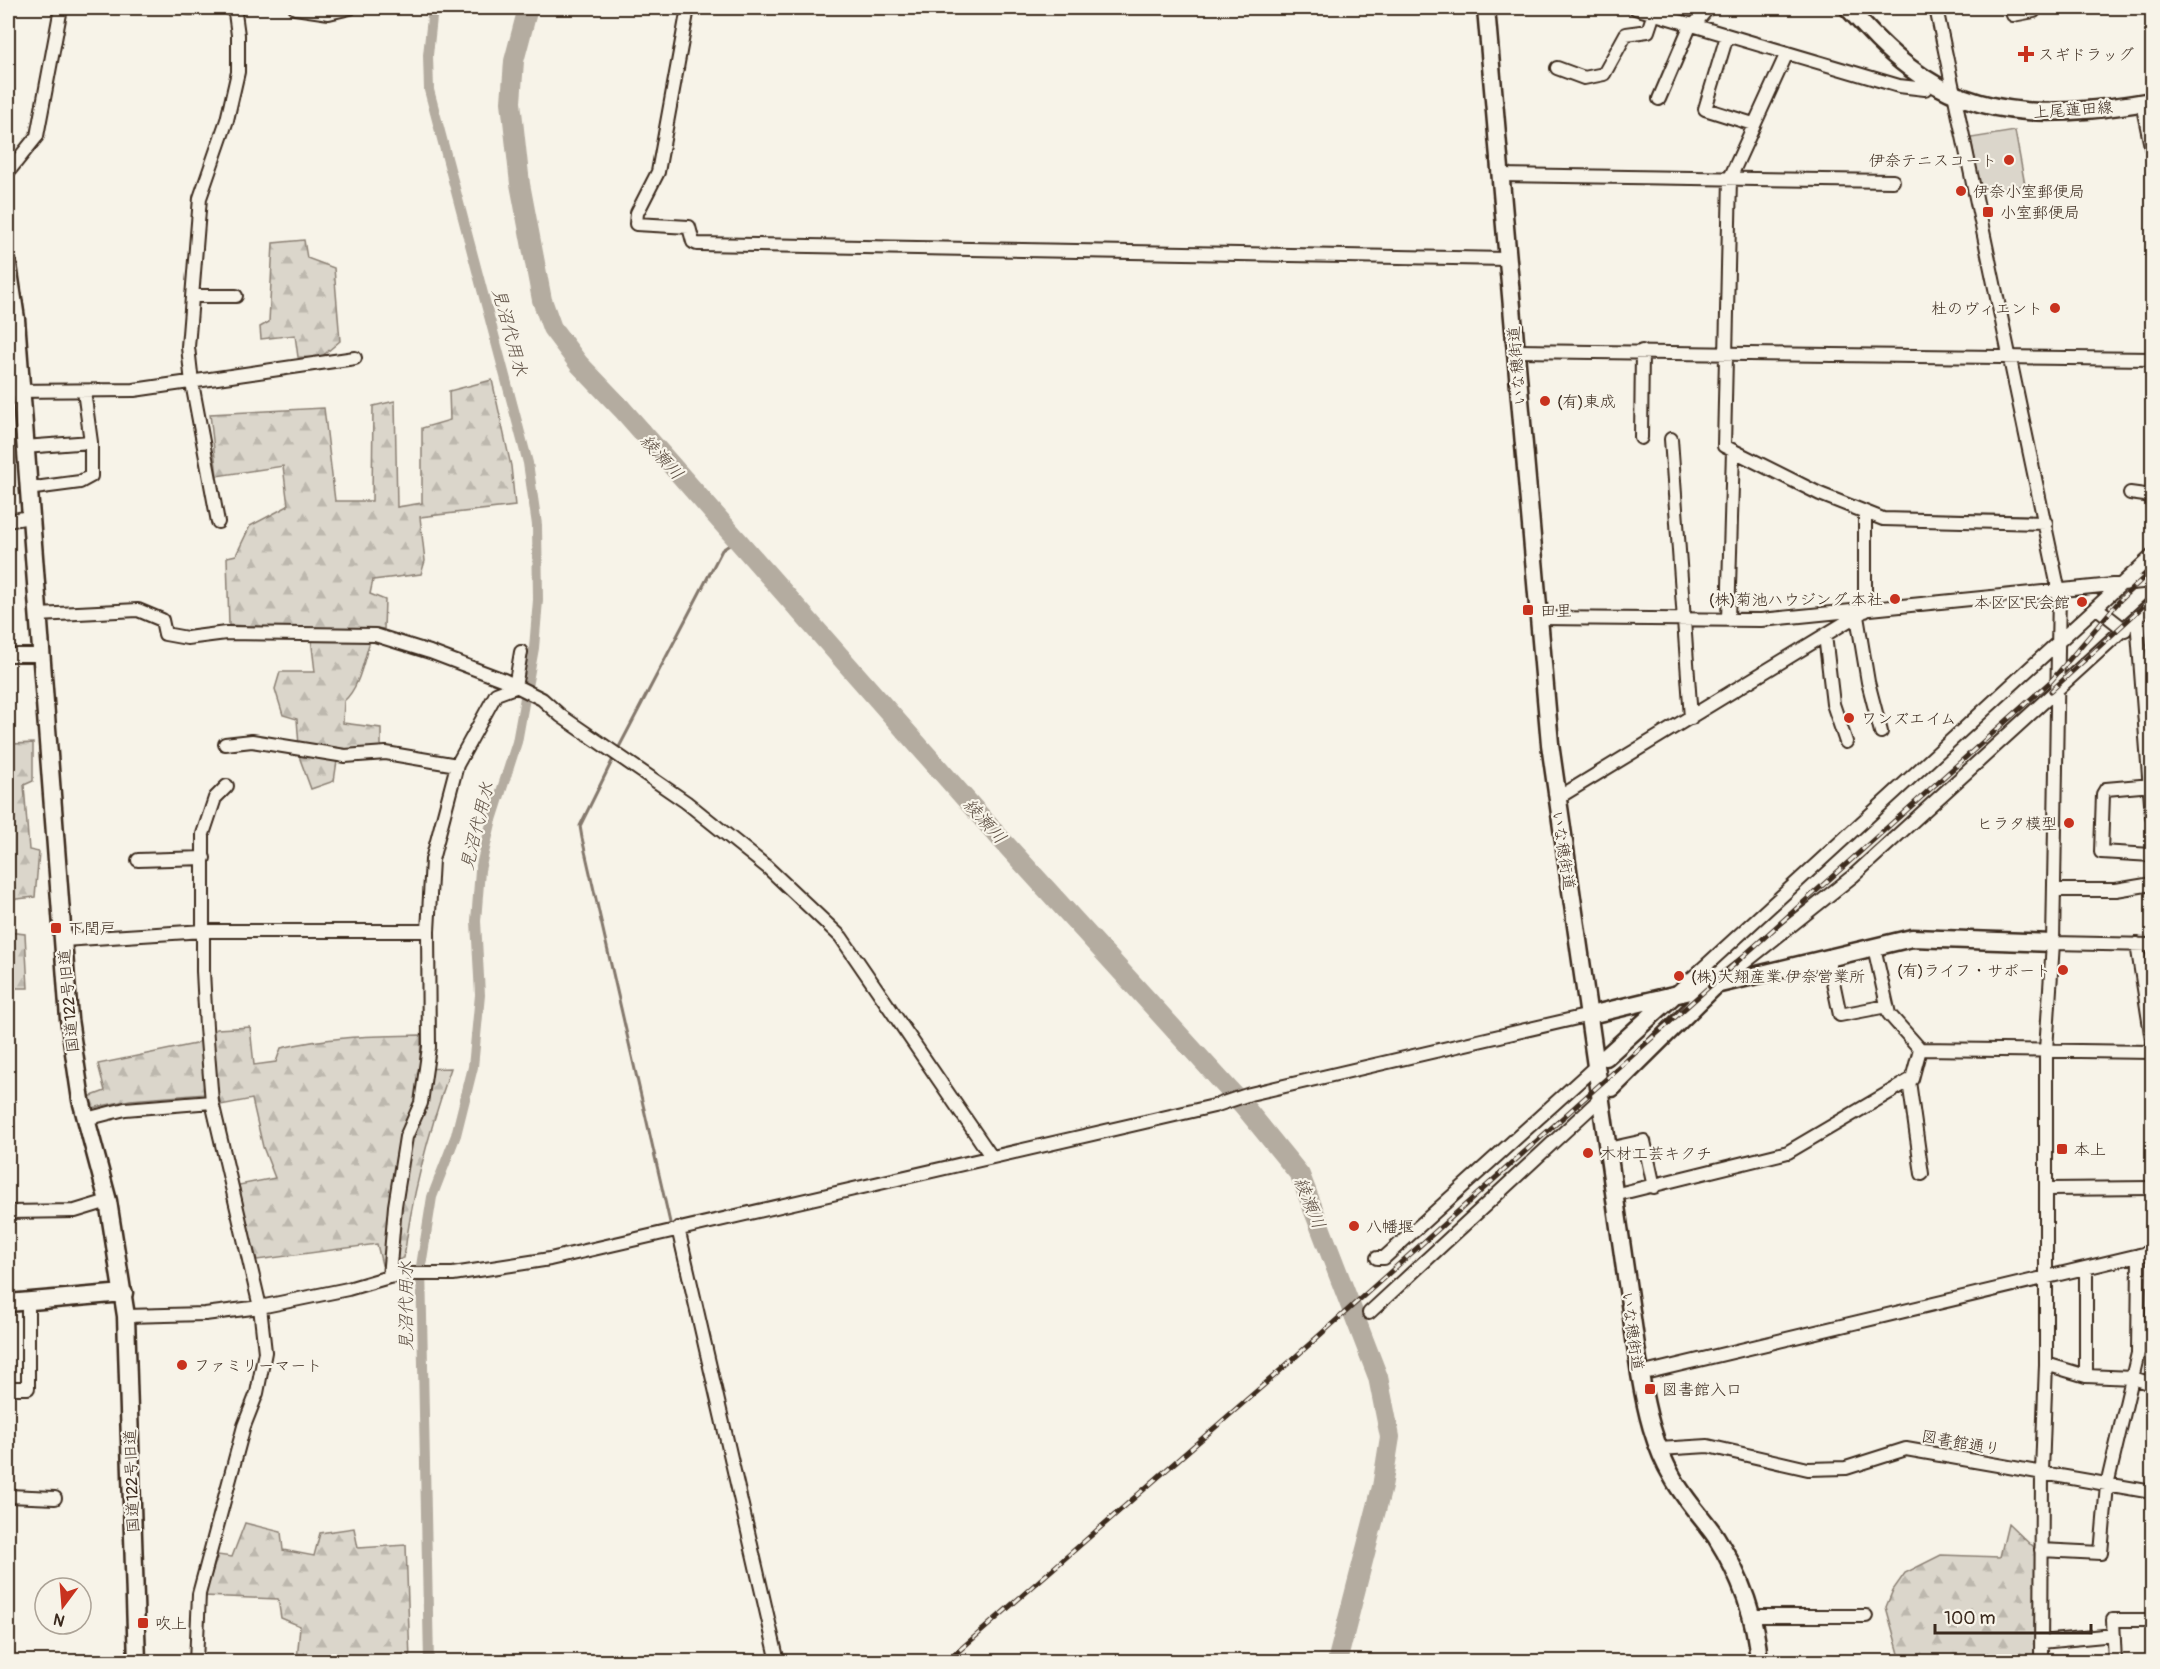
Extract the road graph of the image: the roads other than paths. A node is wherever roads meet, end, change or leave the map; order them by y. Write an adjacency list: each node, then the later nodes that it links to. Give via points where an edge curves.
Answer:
1 (61, 8): 24 (street, via 37,136)
2 (230, 8): 30 (street, via 238,35 238,72 227,120 200,198)
3 (295, 8): 4 (street, via 329,13)
4 (350, 8)
5 (688, 8): 28 (street, via 658,172 637,213 636,224 689,227 697,244)
6 (1486, 8): 25 (street, いな穂街道)
7 (1639, 8): 13 (street)
8 (1708, 8): 14 (street)
9 (1848, 8): 18 (street, 上尾蓮田線, via 1898,59)
10 (1936, 8): 19 (street)
11 (2012, 8): 12 (street, via 2013,15)
12 (2034, 8)
13 (1654, 13): 14 (street); 17 (street, via 1648,31 1626,34 1604,74 1584,78)
14 (1693, 24): 15 (street); 20 (street)
15 (1727, 36): 16 (street); 22 (street, via 1706,109)
16 (1787, 53): 18 (street, via 1918,90); 22 (street)
17 (1557, 68)
18 (1931, 82): 19 (street, 上尾蓮田線)
19 (1955, 94): 21 (street, 上尾蓮田線, via 2002,109 2039,114); 36 (street)
20 (1659, 99)
21 (2147, 102): 23 (street)
22 (1753, 124): 26 (street)
23 (2152, 151)
24 (8, 172)
25 (1499, 175): 26 (street); 28 (street, いな穂街道)
26 (1730, 178): 27 (street); 34 (street)
27 (1893, 181)
28 (1507, 259): 32 (street, いな穂街道)
29 (8, 265): 39 (street, 国道122号旧道, via 16,319)
30 (194, 296): 31 (street); 38 (street, via 188,347)
31 (236, 296)
32 (1515, 351): 33 (street); 62 (street, いな穂街道)
33 (1642, 351): 34 (street); 41 (street)
34 (1726, 353): 36 (street); 45 (street, via 1724,446)
35 (355, 358): 38 (street)
36 (2010, 359): 37 (street); 53 (street)
37 (2152, 359)
38 (192, 383): 40 (street); 52 (street)
39 (14, 391): 40 (street); 44 (street, 国道122号旧道)
40 (84, 391): 43 (street)
41 (1641, 438)
42 (1671, 439): 63 (street)
43 (91, 442): 44 (street); 46 (street, via 91,476 80,482)
44 (24, 447): 46 (street, 国道122号旧道)
45 (1732, 451): 49 (street); 64 (street)
46 (27, 489): 50 (street, 国道122号旧道)
47 (2130, 493): 48 (street)
48 (2152, 496)
49 (1865, 513): 53 (street, via 1882,519); 60 (street)
50 (29, 517): 51 (street); 61 (street, 国道122号旧道)
51 (8, 521)
52 (218, 522)
53 (2046, 523): 57 (street)
54 (2152, 556): 56 (street)
55 (2152, 581): 56 (street)
56 (2120, 585): 57 (street); 59 (street)
57 (2059, 592): 60 (street); 68 (street)
58 (2152, 603): 65 (street)
59 (2097, 608): 66 (street); 68 (street)
60 (1861, 613): 64 (street); 67 (street); 75 (street, via 1868,682)
61 (38, 615): 71 (street, 国道122号旧道); 72 (street, via 138,610 162,620 165,634 187,638 226,633 375,635 430,652)
62 (1538, 618): 63 (street); 81 (street, いな穂街道)
63 (1682, 620): 64 (street); 74 (street)
64 (1728, 620)
65 (2137, 620): 66 (street); 79 (street)
66 (2126, 630): 73 (street)
67 (1825, 635): 74 (street); 76 (street, via 1833,704)
68 (2060, 641): 73 (street); 97 (street)
69 (521, 652): 72 (street)
70 (8, 655): 71 (street)
71 (41, 655): 90 (street, 国道122号旧道)
72 (518, 688): 78 (street, via 496,694); 110 (street, via 534,694 686,802 767,867 829,925)
73 (2058, 692): 87 (street); 96 (street, via 1853,876)
74 (1691, 718): 81 (street)
75 (1881, 732)
76 (1846, 742)
77 (225, 744): 78 (street, via 252,741 345,756 386,753)
78 (457, 765): 89 (street, via 432,860)
79 (2152, 785): 82 (street); 83 (street, via 2106,789 2101,852)
80 (227, 786): 84 (street, via 214,798 209,810 203,834)
81 (1556, 799): 99 (street, いな穂街道)
82 (2152, 816)
83 (2152, 855)
84 (204, 858): 85 (street); 88 (street)
85 (138, 860)
86 (2152, 884): 87 (street, via 2116,890)
87 (2054, 890): 91 (street)
88 (204, 931): 89 (street); 90 (street); 107 (street)
89 (428, 931): 123 (street, via 429,1047 421,1102 406,1137)
90 (63, 940): 108 (street, 国道122号旧道, via 75,1070)
91 (2053, 943): 92 (street); 94 (street, via 1912,938); 102 (street)
92 (2137, 944): 93 (street); 100 (street)
93 (2152, 945)
94 (1874, 947): 95 (street); 98 (street)
95 (1828, 958): 96 (street); 98 (street, via 1840,1015)
96 (1715, 986): 97 (street); 106 (street)
97 (1674, 995): 99 (street); 104 (street)
98 (1887, 1006): 101 (street, via 1889,1014)
99 (1590, 1015): 104 (street, いな穂街道); 110 (street)
100 (2152, 1040)
101 (1920, 1049): 102 (street); 105 (street)
102 (2046, 1050): 103 (street); 114 (street)
103 (2152, 1052)
104 (1602, 1061): 106 (street, いな穂街道); 121 (street, via 1384,1258)
105 (1909, 1081): 111 (street); 112 (street, via 1788,1152)
106 (1607, 1093): 109 (street, いな穂街道); 129 (street)
107 (212, 1102): 108 (street, via 125,1109); 128 (street)
108 (86, 1119): 116 (street, 国道122号旧道)
109 (1608, 1149): 112 (street, via 1644,1141); 115 (street, いな穂街道)
110 (991, 1156): 118 (street)
111 (1922, 1174)
112 (1654, 1187): 115 (street)
113 (2152, 1188): 114 (street)
114 (2048, 1189): 124 (street)
115 (1614, 1195): 132 (street, いな穂街道)
116 (108, 1201): 117 (street, via 75,1211); 125 (street, 国道122号旧道)
117 (8, 1212)
118 (678, 1228): 123 (street, via 550,1258 453,1274); 151 (street)
119 (2152, 1252): 120 (street)
120 (2139, 1255): 122 (street); 134 (street, via 2138,1353)
121 (1377, 1258)
122 (2086, 1268): 124 (street); 133 (street)
123 (389, 1277): 128 (street)
124 (2046, 1277): 131 (street); 132 (street)
125 (124, 1293): 126 (street); 130 (street, 国道122号旧道)
126 (28, 1301): 127 (street); 136 (street, via 28,1388)
127 (8, 1303)
128 (260, 1307): 130 (street, via 205,1314); 150 (street, via 265,1352 261,1378 244,1426 199,1594)
129 (1369, 1313)
130 (126, 1316): 149 (street, 国道122号旧道)
131 (2046, 1364): 133 (street); 138 (street)
132 (1640, 1374): 137 (street, いな穂街道)
133 (2086, 1376): 134 (street)
134 (2133, 1378): 135 (street); 139 (street)
135 (2152, 1384)
136 (8, 1388)
137 (1659, 1449): 138 (street, 図書館通り, via 1708,1446 1808,1469 1846,1468 1906,1449); 144 (street, いな穂街道, via 1681,1492 1725,1552)
138 (2042, 1472): 139 (street, 図書館通り); 143 (street)
139 (2107, 1485): 140 (street, 図書館通り); 143 (street, via 2101,1553)
140 (2152, 1492)
141 (8, 1496): 142 (street)
142 (55, 1498)
143 (2041, 1550): 148 (street)
144 (1752, 1616): 145 (street); 152 (street, いな穂街道)
145 (1866, 1616)
146 (2152, 1620): 147 (street, via 2113,1620)
147 (2114, 1635): 148 (street); 154 (street)
148 (2041, 1642): 153 (street)
149 (137, 1662)
150 (196, 1662)
151 (778, 1662)
152 (1760, 1662)
153 (2041, 1662)
154 (2115, 1662)

